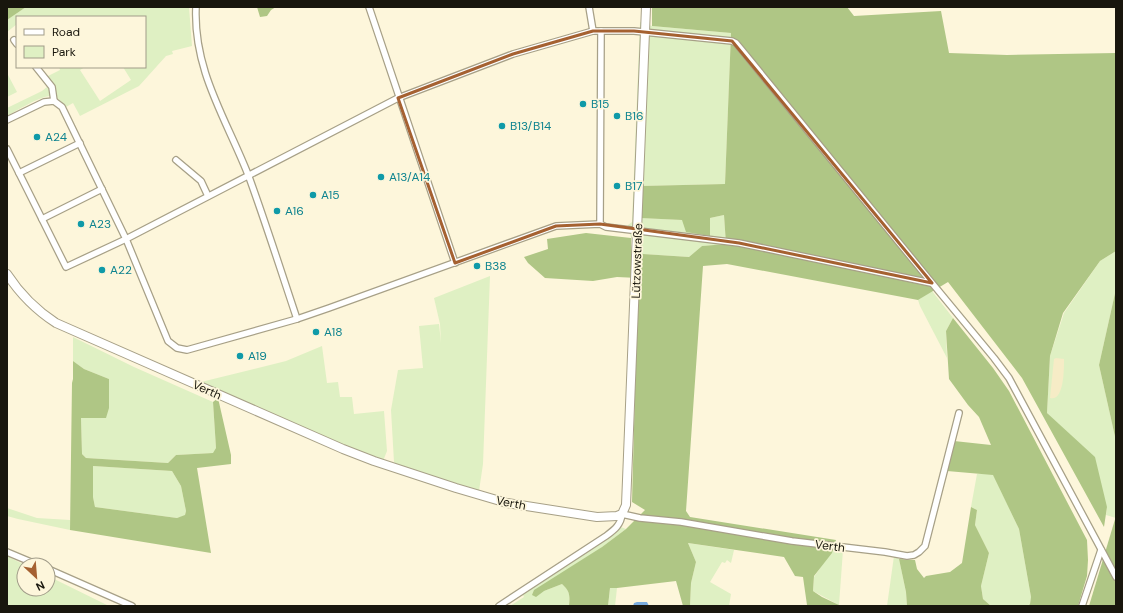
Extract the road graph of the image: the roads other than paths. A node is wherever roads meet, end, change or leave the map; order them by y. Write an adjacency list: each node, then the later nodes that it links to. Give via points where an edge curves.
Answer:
1 (196, 7): 16 (street, via 199,48 205,74)
2 (369, 7): 9 (street)
3 (589, 7): 5 (street)
4 (646, 7): 7 (street, Lützowstraße)
5 (593, 31): 6 (street); 9 (street, via 513,54)
6 (602, 31): 7 (street); 20 (street)
7 (645, 32): 21 (street, Lützowstraße); 25 (street, via 736,43)
8 (37, 68): 10 (street, via 52,87)
9 (398, 98): 16 (street); 23 (street)
10 (54, 101): 11 (street, via 44,102); 12 (street, via 62,107)
11 (7, 120)
12 (80, 143): 15 (street); 17 (street)
13 (7, 149): 15 (street)
14 (176, 160): 18 (street, via 201,181)
15 (19, 173): 19 (street)
16 (248, 176): 18 (street); 26 (street)
17 (102, 189): 19 (street); 22 (street)
18 (208, 196): 22 (street)
19 (42, 219): 22 (street, via 66,267)
20 (600, 224): 21 (street, via 606,227); 23 (street, via 556,226)
21 (638, 230): 25 (street, via 739,243); 28 (street, Lützowstraße, via 626,505)
22 (126, 239): 26 (street, via 168,341 177,348 187,350)
23 (455, 263): 26 (street)
24 (7, 274): 28 (street, Verth, via 31,304 56,323 362,456 507,503 597,517 611,518)
25 (932, 283): 29 (street, via 1009,378)
26 (297, 319)
27 (959, 413): 28 (street, Verth, via 924,546 914,555 792,541)
28 (622, 514): 35 (street, via 618,526 606,536)
29 (1101, 550): 33 (street); 36 (street)
30 (7, 552): 31 (street)
31 (19, 557)
32 (56, 573): 34 (street)
33 (1116, 577)
34 (132, 606)
35 (499, 606)
36 (1082, 606)

